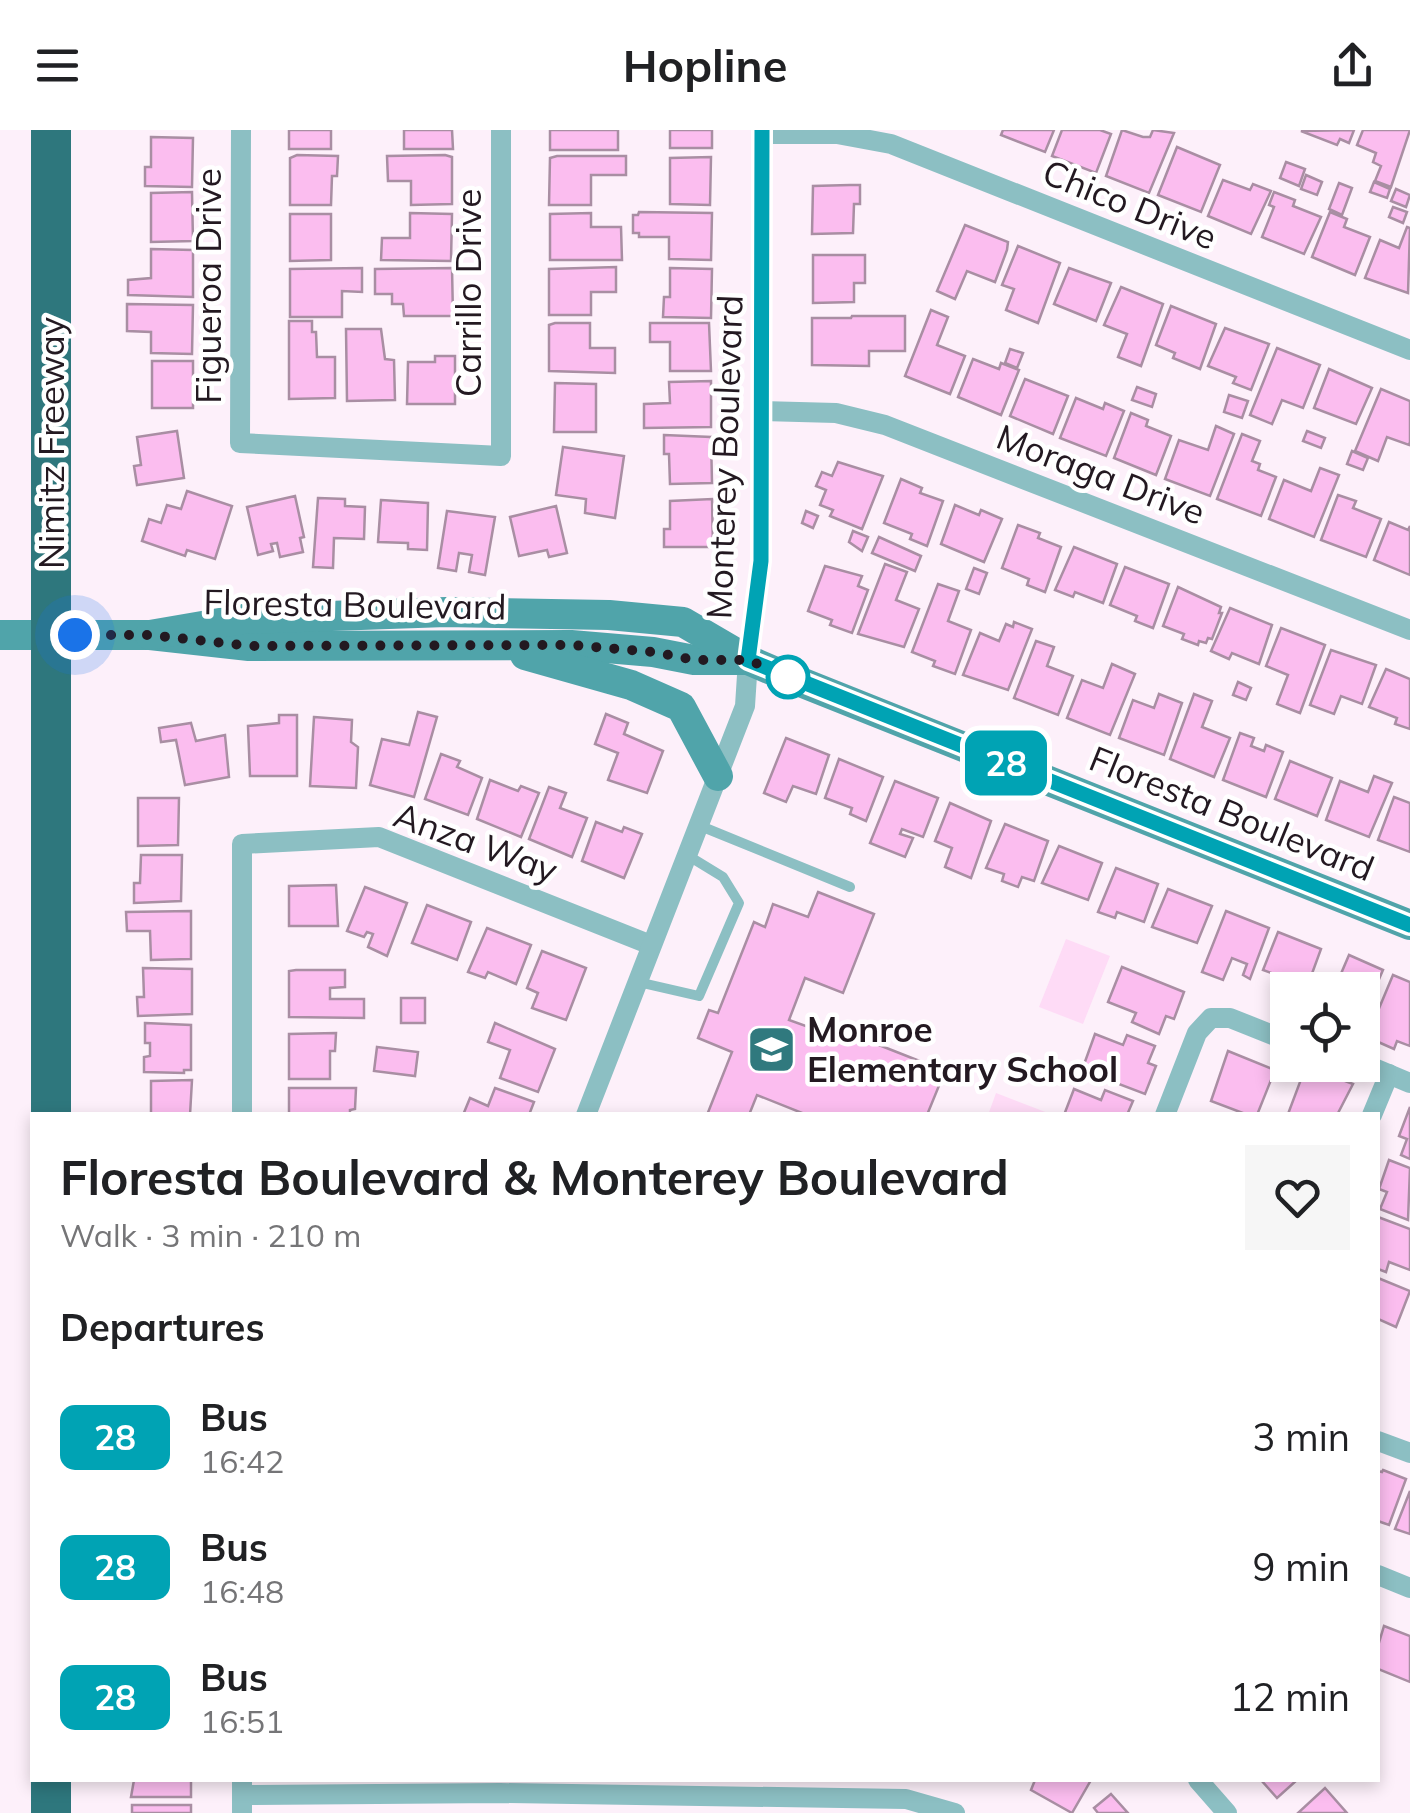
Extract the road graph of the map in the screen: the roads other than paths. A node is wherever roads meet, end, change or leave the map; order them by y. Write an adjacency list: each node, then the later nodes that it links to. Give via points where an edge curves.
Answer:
1 (51, 130): 24 (highway, Nimitz Freeway)
2 (241, 130): 7 (street, Figueroa Drive, via 240,443)
3 (501, 130): 7 (street, Carrillo Drive)
4 (762, 132): 5 (street, Chico Drive, via 891,144); 6 (street, Monterey Boulevard)
5 (1410, 350)
6 (761, 411): 8 (street, Moraga Drive, via 836,413 886,425); 12 (street, Monterey Boulevard, via 761,561)
7 (501, 456)
8 (1410, 630)
9 (0, 635): 10 (street)
10 (150, 635): 11 (street, Floresta Boulevard, via 250,646); 12 (street, Floresta Boulevard, via 243,619 609,615 683,622)
11 (489, 644): 12 (street, Floresta Boulevard); 13 (street, via 631,685 680,707)
12 (748, 660): 13 (street, Monterey Boulevard, via 746,706); 17 (street, Floresta Boulevard)
13 (718, 776): 14 (street, Monterey Boulevard)
14 (698, 825): 15 (street, Monterey Boulevard); 16 (lane)
15 (687, 855): 18 (street, Monterey Boulevard); 19 (lane, via 724,877 739,903 699,996)
16 (850, 887)
17 (1410, 925)
18 (651, 946): 19 (street, Monterey Boulevard); 25 (street, Anza Way, via 379,837 242,844)
19 (637, 982): 26 (street, Monterey Boulevard)
20 (1270, 1033): 27 (street, via 1211,1018 1197,1033)
21 (1380, 1070): 22 (street)
22 (1389, 1074): 23 (street); 28 (street)
23 (1410, 1083)
24 (51, 1112)
25 (242, 1112)
26 (587, 1112)
27 (1166, 1112)
28 (1373, 1112)
29 (1380, 1442): 30 (street)
30 (1410, 1453)
31 (1380, 1576): 32 (street)
32 (1410, 1588)
33 (51, 1782): 37 (highway)
34 (1200, 1782): 39 (street)
35 (500, 1795): 36 (street); 38 (street, via 906,1799)
36 (242, 1796)
37 (51, 1813)
38 (954, 1813)
39 (1227, 1813)

